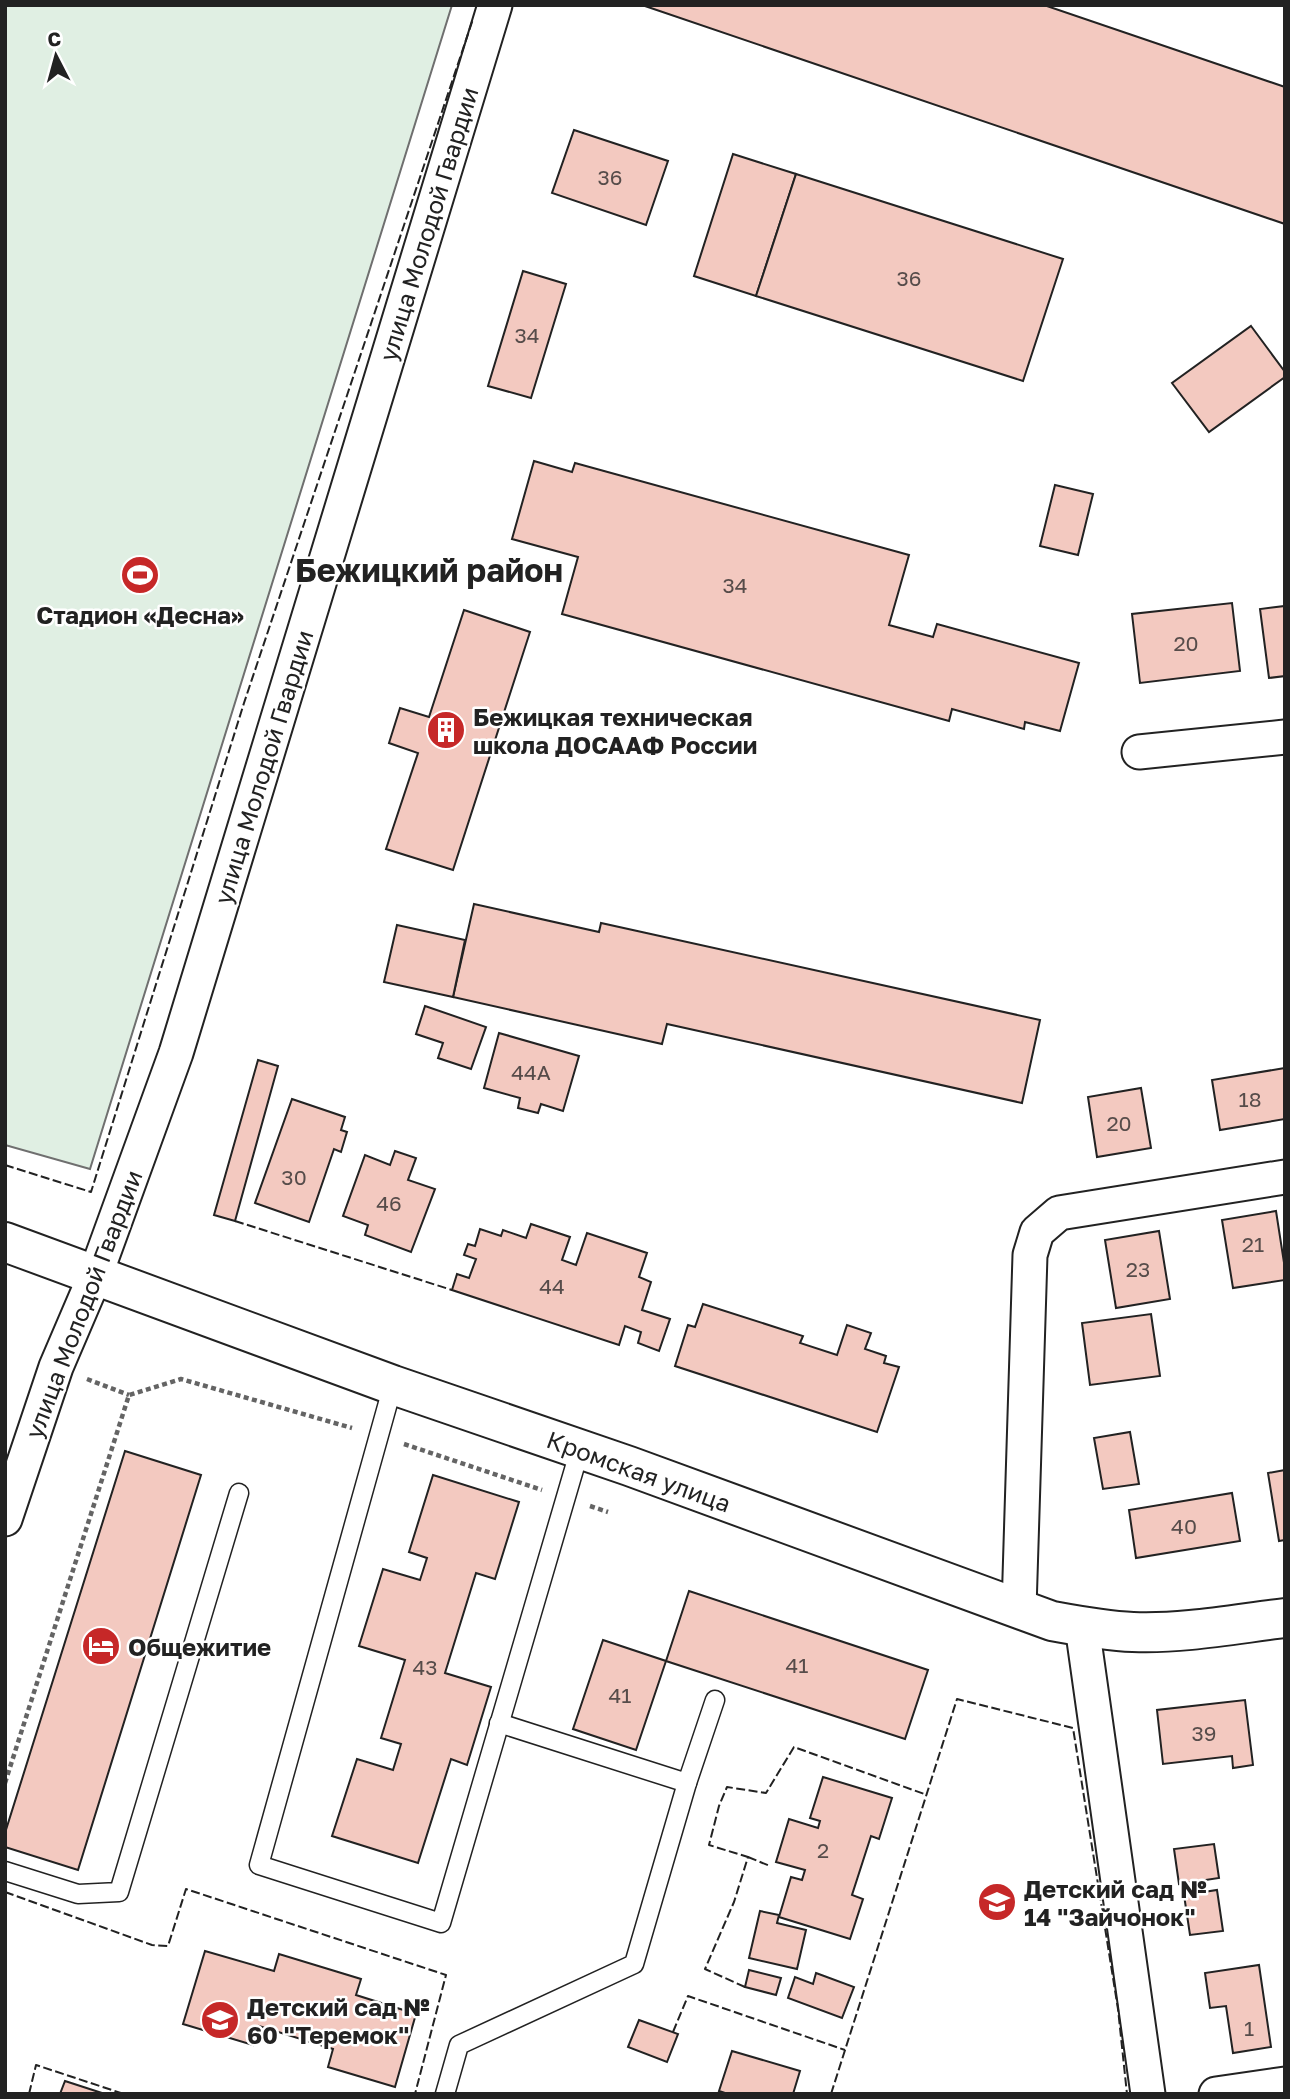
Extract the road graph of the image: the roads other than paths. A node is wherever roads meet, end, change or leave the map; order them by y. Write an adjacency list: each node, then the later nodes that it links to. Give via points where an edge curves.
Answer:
1 (495, 5): 6 (street, улица Молодой Гвардии, via 180,1040)
2 (1285, 737): 3 (street)
3 (1139, 752)
4 (1285, 1177): 11 (street, via 1059,1213 1037,1232 1030,1255)
5 (5, 1242): 6 (street, Кромская улица)
6 (95, 1276): 7 (street, Кромская улица); 10 (street, улица Молодой Гвардии, via 56,1367)
7 (393, 1385): 8 (street, Кромская улица); 15 (lane, via 259,1865 440,1923)
8 (580, 1449): 11 (street, Кромская улица); 15 (lane)
9 (239, 1493): 17 (lane, via 119,1892 78,1894)
10 (5, 1519)
11 (1019, 1609): 13 (street, Кромская улица)
12 (1285, 1618): 13 (street, Кромская улица, via 1134,1632)
13 (1082, 1626): 20 (street)
14 (715, 1700): 16 (lane)
15 (499, 1723): 16 (lane)
16 (687, 1783): 19 (lane, via 634,1964 459,2045)
17 (5, 1871)
18 (1285, 2084): 21 (street)
19 (445, 2094)
20 (1148, 2094)
21 (1216, 2094)

